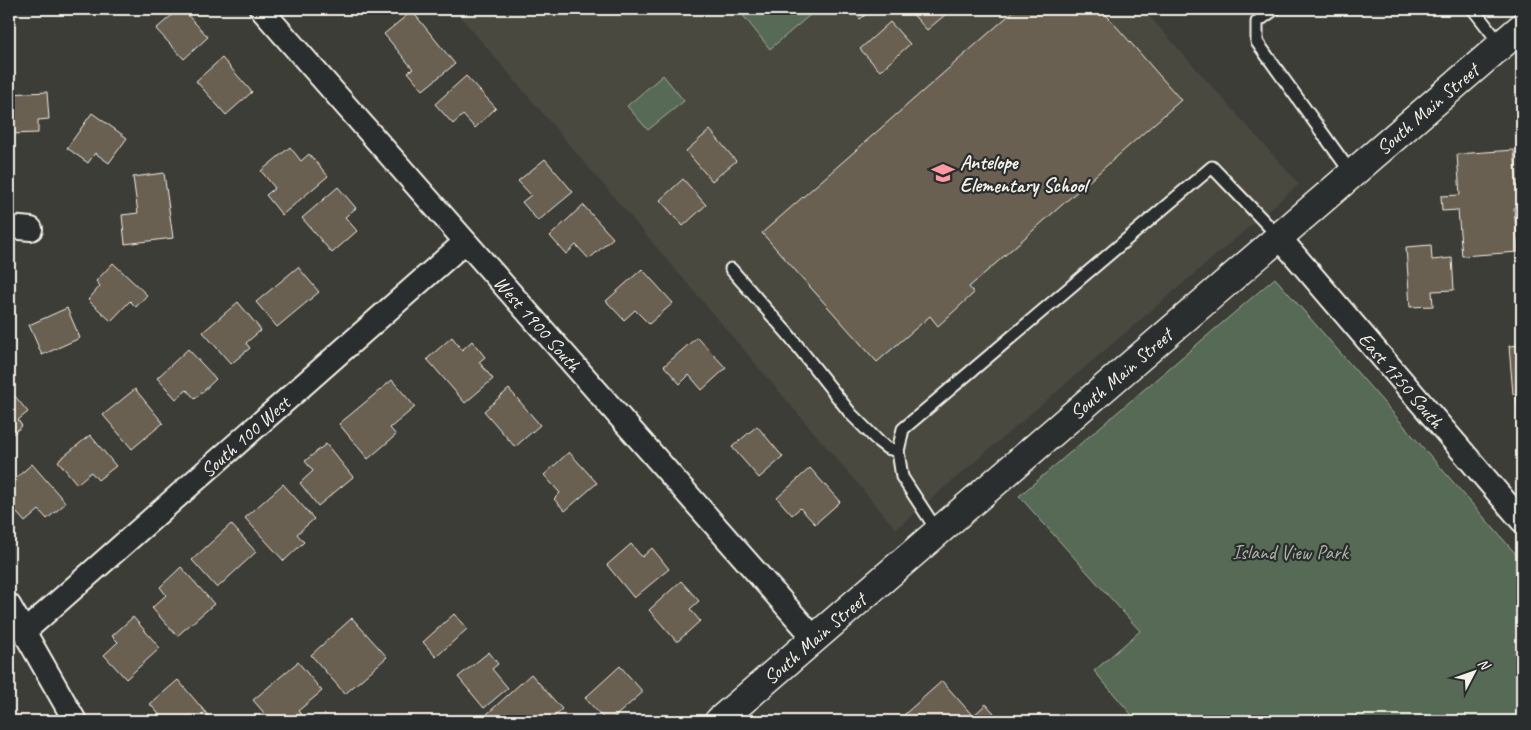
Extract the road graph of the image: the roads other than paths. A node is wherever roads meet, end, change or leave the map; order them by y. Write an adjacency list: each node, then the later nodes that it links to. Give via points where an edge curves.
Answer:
1 (261, 9): 8 (street, West 1900 South)
2 (1275, 9): 6 (lane, via 1257,22 1257,42)
3 (1473, 9): 5 (lane)
4 (1522, 27): 5 (street, South Main Street)
5 (1501, 45): 6 (street, South Main Street)
6 (1352, 174): 7 (street, South Main Street)
7 (1279, 237): 10 (lane, via 1212,167 903,429); 11 (street, East 1750 South); 12 (street, South Main Street)
8 (466, 242): 14 (street, South 100 West); 15 (street, West 1900 South)
9 (731, 269): 10 (lane, via 870,434 887,448)
10 (898, 451): 12 (lane, via 902,477)
11 (1522, 521)
12 (938, 532): 15 (street, South Main Street)
13 (9, 605): 14 (street)
14 (24, 632): 16 (street)
15 (815, 639): 17 (street, South Main Street)
16 (75, 721)
17 (720, 721)

